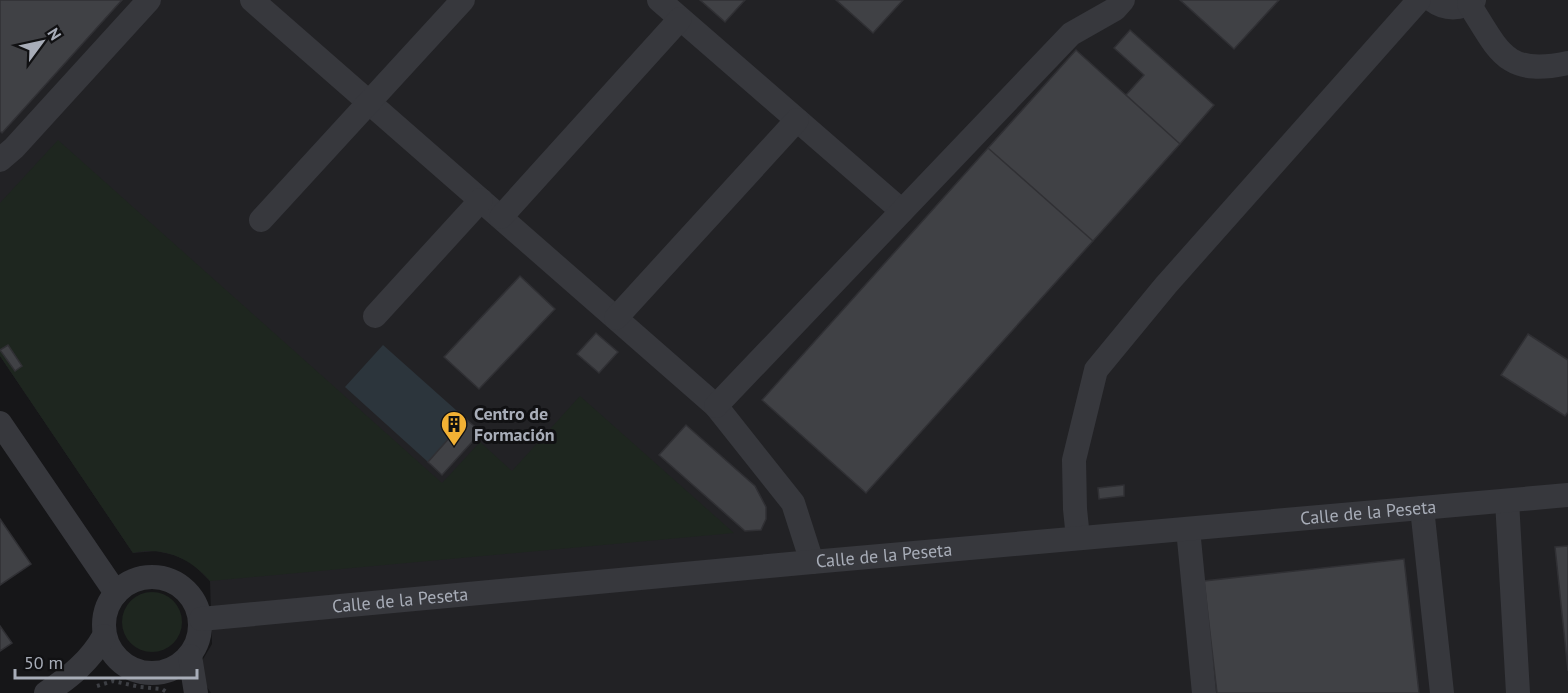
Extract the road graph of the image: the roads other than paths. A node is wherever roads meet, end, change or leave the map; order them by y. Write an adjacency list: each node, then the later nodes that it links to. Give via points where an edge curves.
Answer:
1 (149, 0): 13 (street)
2 (252, 0): 11 (street)
3 (463, 0): 11 (street)
4 (659, 0): 9 (street)
5 (1123, 0): 15 (street, via 1115,9 1071,34)
6 (1419, 0): 26 (street, via 1095,370 1074,460)
7 (1432, 0): 8 (street, via 1448,7)
8 (1471, 2): 10 (street, via 1504,57 1520,66 1536,68)
9 (680, 18): 12 (street); 16 (street)
10 (1568, 63)
11 (369, 102): 14 (street); 17 (street)
12 (797, 120): 15 (street); 19 (street)
13 (0, 160)
14 (481, 200): 16 (street); 18 (street)
15 (902, 212): 20 (street)
16 (501, 217): 19 (street)
17 (261, 220)
18 (375, 316)
19 (615, 318): 20 (street)
20 (716, 406): 27 (street, via 793,503)
21 (0, 423): 28 (street)
22 (1568, 495): 23 (street, Calle de la Peseta)
23 (1507, 501): 24 (street, Calle de la Peseta); 40 (street)
24 (1422, 508): 25 (street, Calle de la Peseta); 39 (street)
25 (1188, 529): 26 (street, Calle de la Peseta); 38 (street)
26 (1078, 538): 27 (street, Calle de la Peseta)
27 (812, 562): 29 (street, Calle de la Peseta)
28 (116, 593): 29 (street, via 144,577 160,577 188,593); 30 (street, via 104,620)
29 (201, 619): 31 (street, via 198,641)
30 (104, 636): 32 (street); 33 (street, via 94,653)
31 (190, 656): 34 (street); 37 (street)
32 (123, 665): 33 (street); 34 (street, via 140,673 156,674)
33 (70, 677): 35 (street)
34 (168, 683): 36 (street)
35 (46, 693)
36 (186, 693)
37 (196, 693)
38 (1204, 693)
39 (1442, 693)
40 (1518, 693)

